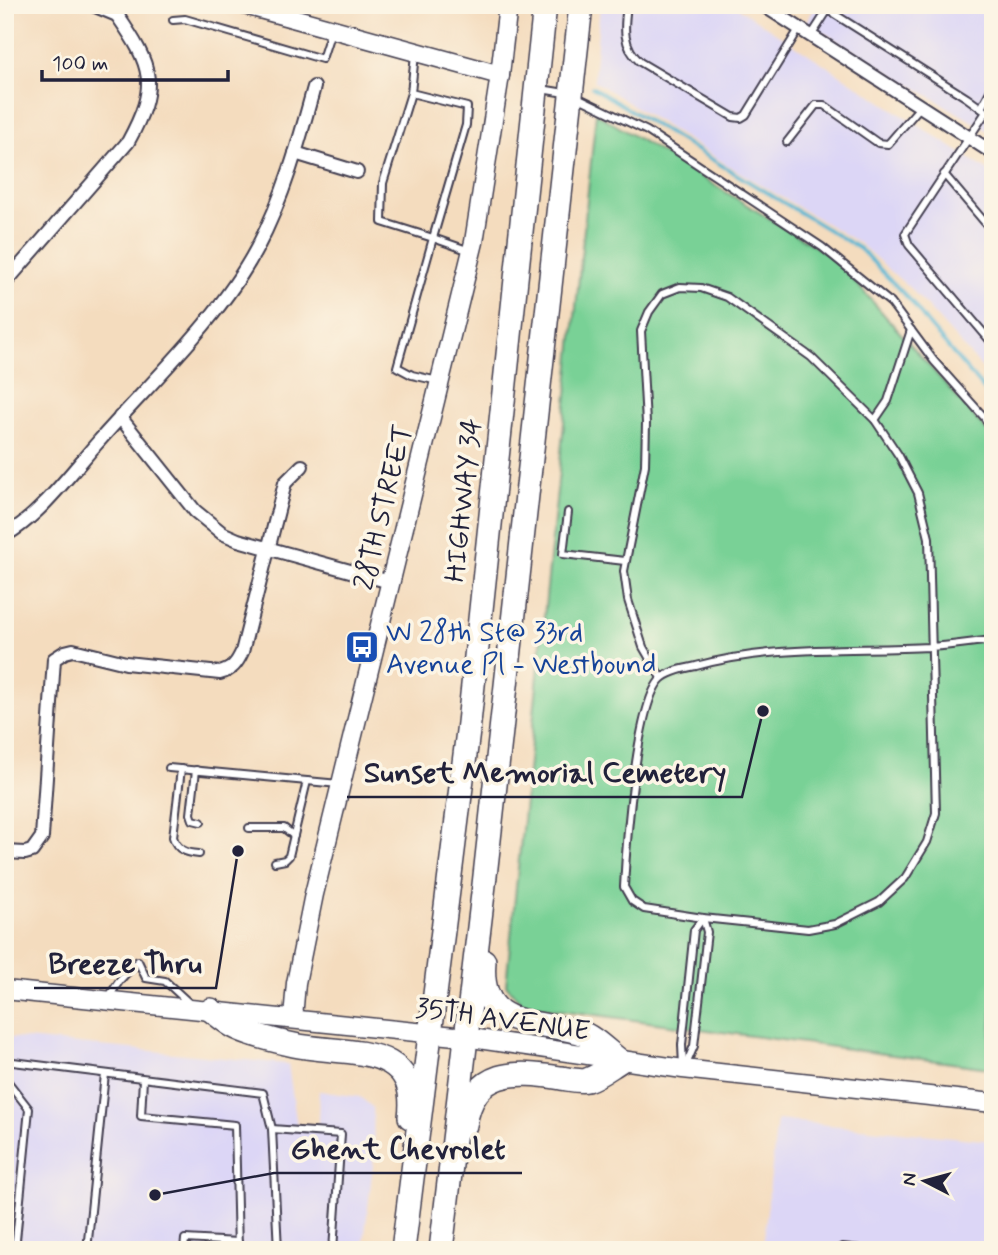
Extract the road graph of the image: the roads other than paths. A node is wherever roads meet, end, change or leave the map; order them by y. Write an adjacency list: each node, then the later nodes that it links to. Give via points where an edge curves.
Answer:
1 (93, 5): 9 (street)
2 (246, 5): 12 (street)
3 (508, 5): 15 (street, 28TH STREET)
4 (545, 5): 18 (highway, HIGHWAY 34)
5 (581, 5): 20 (highway)
6 (627, 5): 11 (lane, via 625,38 632,55 733,117 746,115)
7 (763, 5): 11 (street)
8 (829, 8): 13 (lane); 22 (lane)
9 (120, 10): 33 (street, via 148,70 142,116 128,142)
10 (173, 20): 12 (lane, via 185,19 322,59)
11 (799, 29): 13 (street)
12 (331, 30): 14 (street)
13 (811, 36): 21 (street)
14 (415, 54): 15 (street); 19 (lane)
15 (500, 75): 32 (street, 28TH STREET)
16 (992, 86): 22 (lane)
17 (314, 87): 26 (street)
18 (536, 88): 20 (lane); 66 (highway, HIGHWAY 34)
19 (411, 93): 31 (lane, via 383,183 382,222); 31 (lane, via 467,107 466,125)
20 (571, 94): 34 (lane, via 647,131 822,247 891,303); 60 (highway)
21 (920, 107): 24 (street); 25 (lane, via 888,144 878,143 816,105)
22 (983, 110): 23 (lane); 24 (lane)
23 (993, 117)
24 (968, 137): 27 (street); 29 (lane)
25 (786, 142)
26 (295, 153): 28 (street); 37 (street, via 262,239 219,307)
27 (993, 153)
28 (357, 172)
29 (944, 174): 30 (lane); 35 (lane, via 905,234 906,241)
30 (993, 232)
31 (433, 238): 32 (lane); 36 (lane, via 397,367)
32 (471, 251): 36 (street, 28TH STREET)
33 (5, 283)
34 (911, 330): 38 (lane, via 887,401); 39 (lane)
35 (993, 344)
36 (439, 382): 45 (street, 28TH STREET)
37 (120, 417): 42 (street, via 42,505); 43 (street, via 208,524)
38 (875, 420): 44 (lane, via 811,357 727,298 701,288 680,287 662,294 641,331 645,465); 47 (lane, via 918,493 929,538)
39 (993, 432)
40 (302, 466): 43 (street, via 285,483)
41 (568, 512): 44 (lane, via 563,554)
42 (5, 535)
43 (268, 549): 45 (street); 57 (street, via 242,652 228,671 126,663 73,650 54,659 43,828 32,852)
44 (625, 561): 48 (lane, via 628,600 643,647)
45 (390, 582): 53 (street, 28TH STREET)
46 (993, 640): 47 (lane)
47 (932, 647): 48 (lane, via 731,656); 61 (lane, via 936,813 927,842 905,878 879,902 835,924 808,929)
48 (661, 678): 61 (lane, via 640,735 624,887 643,909)
49 (169, 768): 50 (lane)
50 (181, 769): 51 (lane); 58 (lane, via 173,837 176,846)
51 (197, 770): 52 (lane); 54 (lane, via 191,814)
52 (307, 781): 53 (lane); 56 (lane)
53 (341, 784): 65 (street, 28TH STREET, via 300,962)
54 (201, 822)
55 (249, 828): 56 (lane, via 284,828)
56 (294, 836): 59 (lane, via 289,856)
57 (5, 852)
58 (200, 855)
59 (275, 862)
60 (484, 885): 67 (highway); 69 (highway, via 489,908 483,978 496,1008 521,1023 582,1033)
61 (703, 918): 70 (lane, via 694,930); 70 (lane, via 707,932 694,1046)
62 (5, 990): 63 (street, 35TH AVENUE)
63 (107, 1000): 64 (street, 35TH AVENUE); 64 (lane, via 138,961 146,978 165,981)
64 (202, 1009): 65 (street, 35TH AVENUE); 83 (highway, via 237,1028 295,1045 373,1054 387,1059 406,1078 411,1108)
65 (293, 1018): 66 (street, 35TH AVENUE)
66 (432, 1033): 67 (street, 35TH AVENUE); 84 (highway, HIGHWAY 34)
67 (465, 1037): 69 (street, 35TH AVENUE); 85 (highway)
68 (5, 1061): 71 (lane)
69 (620, 1061): 70 (street, 35TH AVENUE); 85 (highway, via 586,1081 514,1073 482,1087 466,1117)
70 (683, 1069): 74 (street, 35TH AVENUE)
71 (105, 1074): 73 (lane); 79 (lane)
72 (5, 1078): 78 (lane, via 29,1109)
73 (143, 1079): 75 (lane, via 263,1093); 76 (lane, via 141,1116 235,1125)
74 (993, 1103)
75 (272, 1129): 81 (lane); 82 (lane, via 341,1134)
76 (238, 1246): 80 (lane, via 185,1239)
77 (5, 1249): 78 (lane)
78 (15, 1250)
79 (87, 1250)
80 (184, 1250)
81 (278, 1250)
82 (333, 1250)
83 (394, 1250)
84 (403, 1250)
85 (444, 1250)
86 (837, 1250): 87 (lane)
87 (870, 1250)

